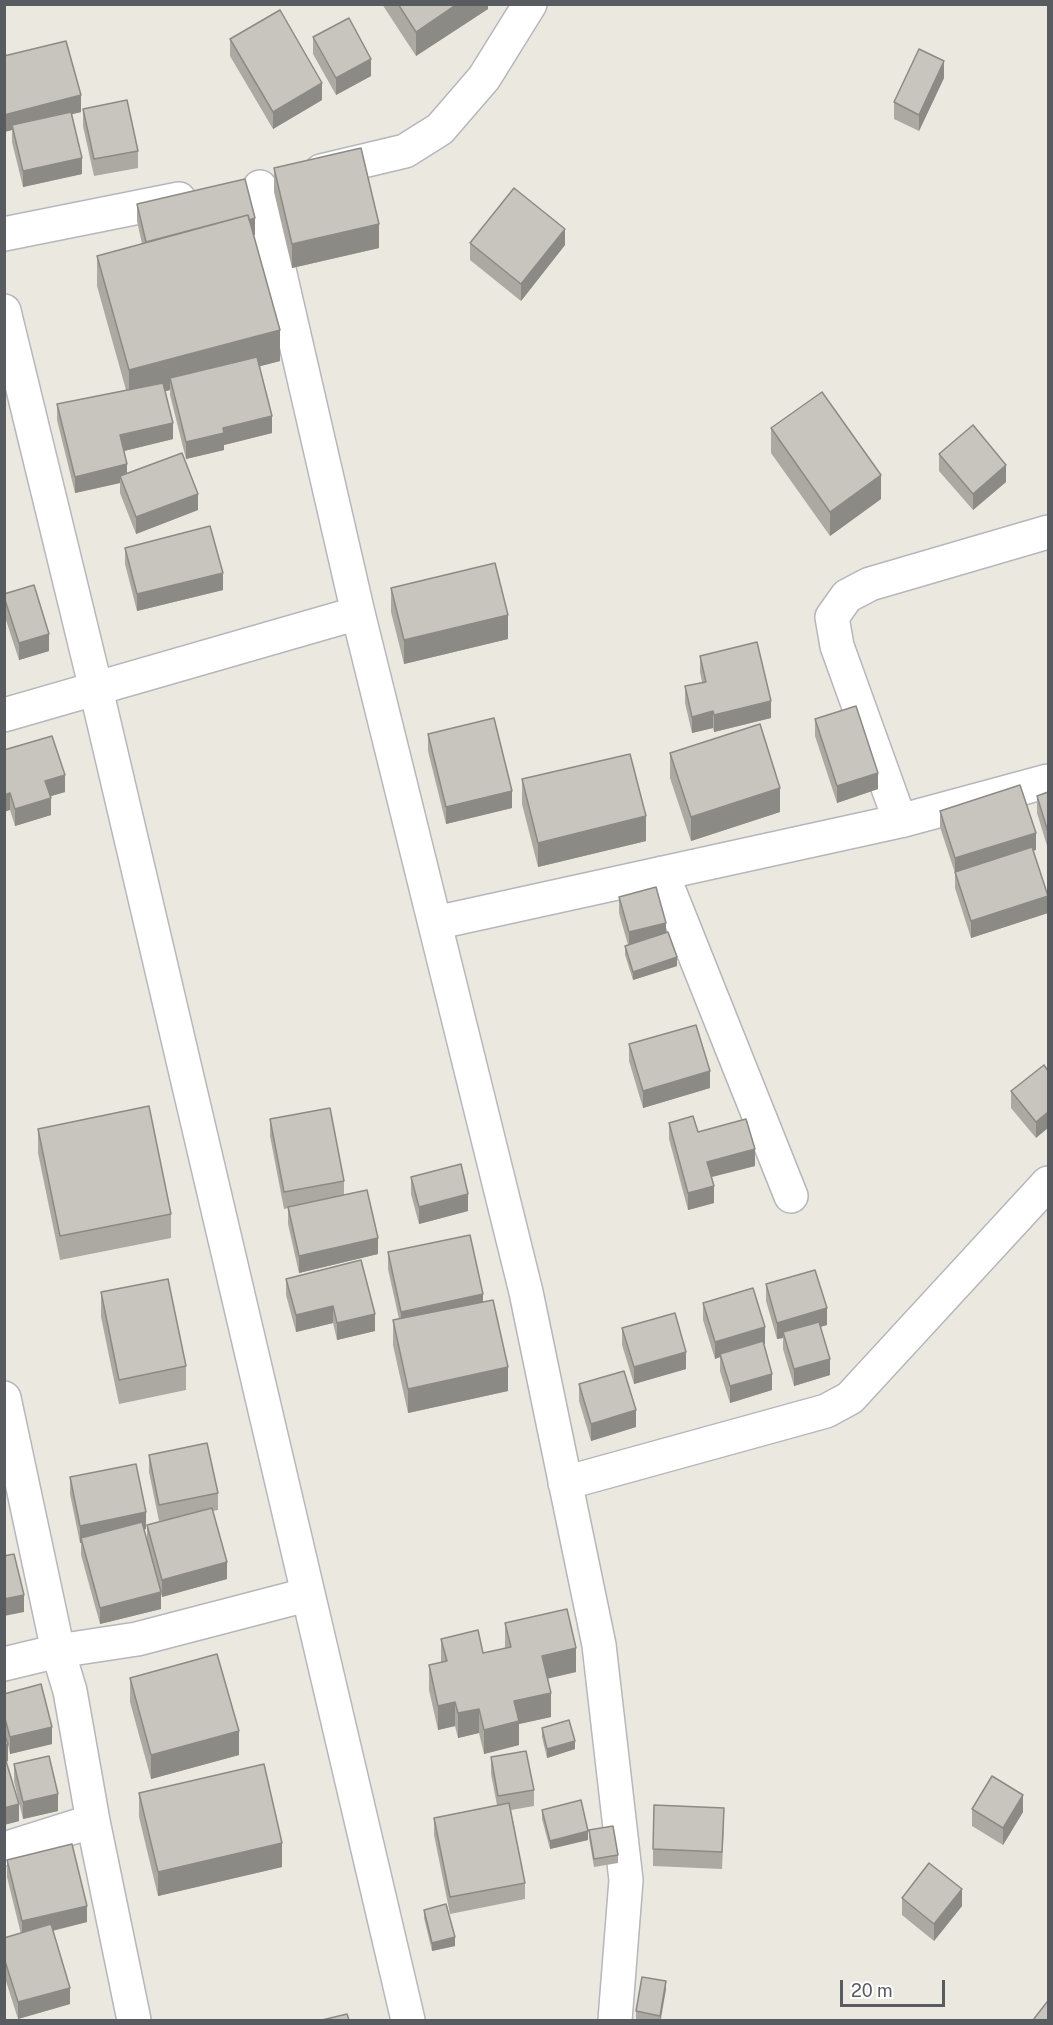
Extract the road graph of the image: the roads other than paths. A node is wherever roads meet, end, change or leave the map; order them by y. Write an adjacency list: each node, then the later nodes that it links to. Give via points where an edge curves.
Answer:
1 (530, 4): 2 (street, via 484,78 440,129 405,151)
2 (260, 187): 3 (street); 6 (street)
3 (4, 234)
4 (4, 311): 7 (street)
5 (1048, 532): 10 (street, via 870,584 847,596 832,617 837,646)
6 (358, 614): 7 (street); 12 (street)
7 (96, 689): 8 (street); 17 (street)
8 (4, 715)
9 (1048, 781): 10 (street)
10 (900, 821): 11 (street)
11 (662, 873): 12 (street); 14 (street)
12 (435, 924): 16 (street, via 526,1292)
13 (1048, 1184): 16 (street, via 850,1398 826,1412)
14 (791, 1196)
15 (4, 1398): 18 (street)
16 (565, 1483): 24 (street, via 599,1645 626,1880)
17 (306, 1595): 18 (street, via 137,1639); 23 (street)
18 (58, 1652): 19 (street); 20 (street, via 70,1691)
19 (4, 1664)
20 (93, 1821): 21 (street); 22 (street)
21 (4, 1850)
22 (134, 2020)
23 (408, 2020)
24 (615, 2020)

